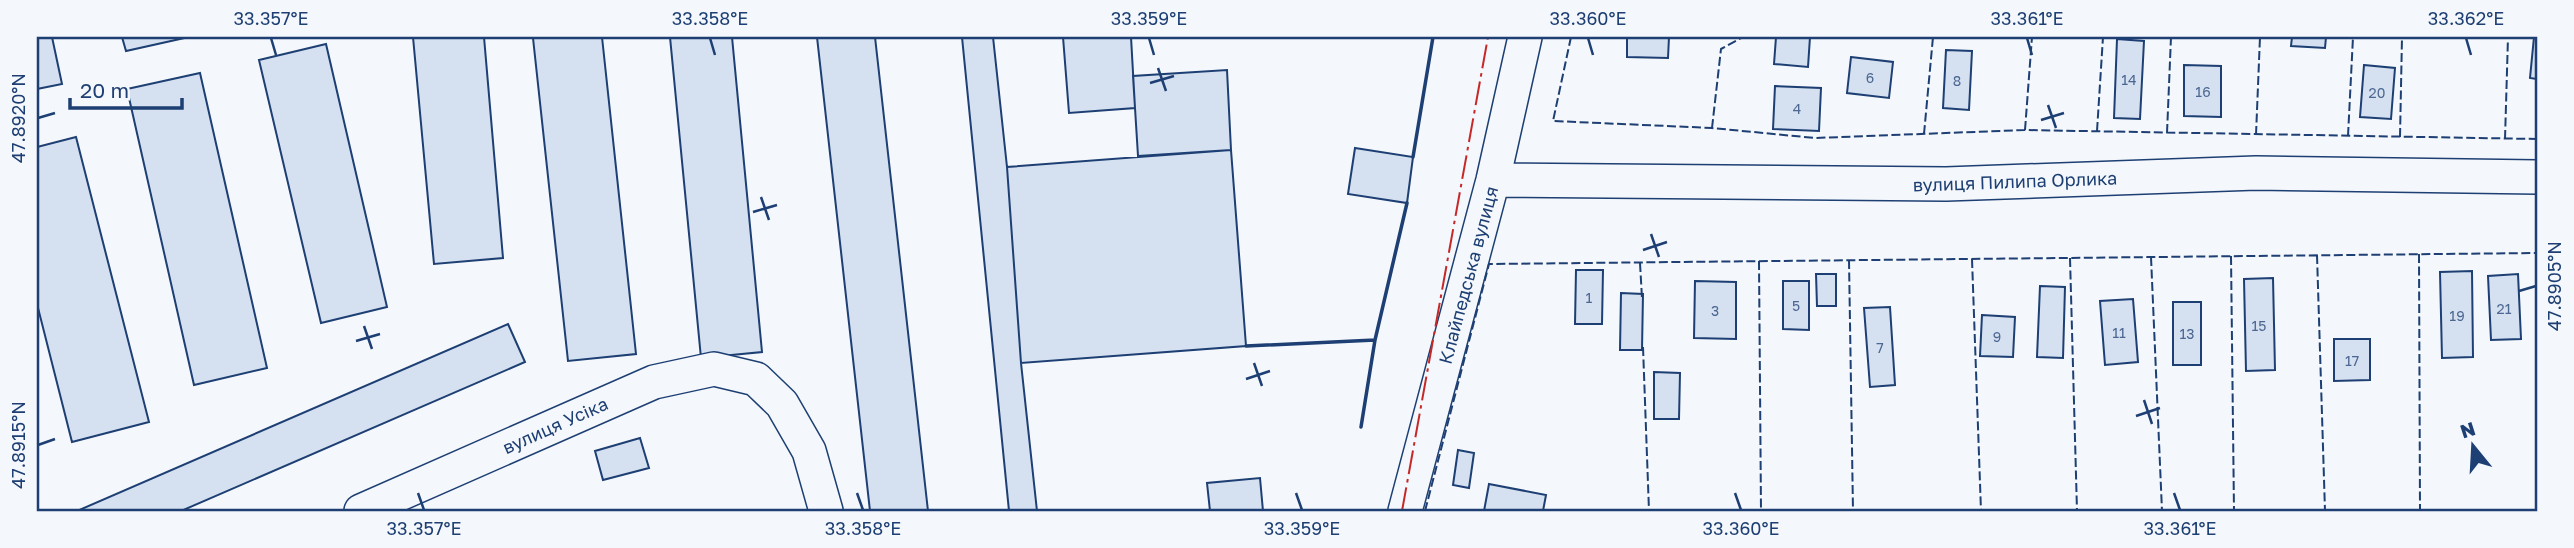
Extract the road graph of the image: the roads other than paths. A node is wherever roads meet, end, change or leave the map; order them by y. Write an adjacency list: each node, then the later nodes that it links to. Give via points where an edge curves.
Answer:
1 (1525, 37): 3 (street, Клайпедська вулиця)
2 (2537, 177): 3 (street, вулиця Пилипа Орлика, via 2256,173 1946,184)
3 (1493, 180): 6 (street, Клайпедська вулиця)
4 (361, 511): 5 (street, вулиця Усіка, via 654,382 714,369 755,379 782,404 809,451)
5 (826, 511)
6 (1405, 511)

